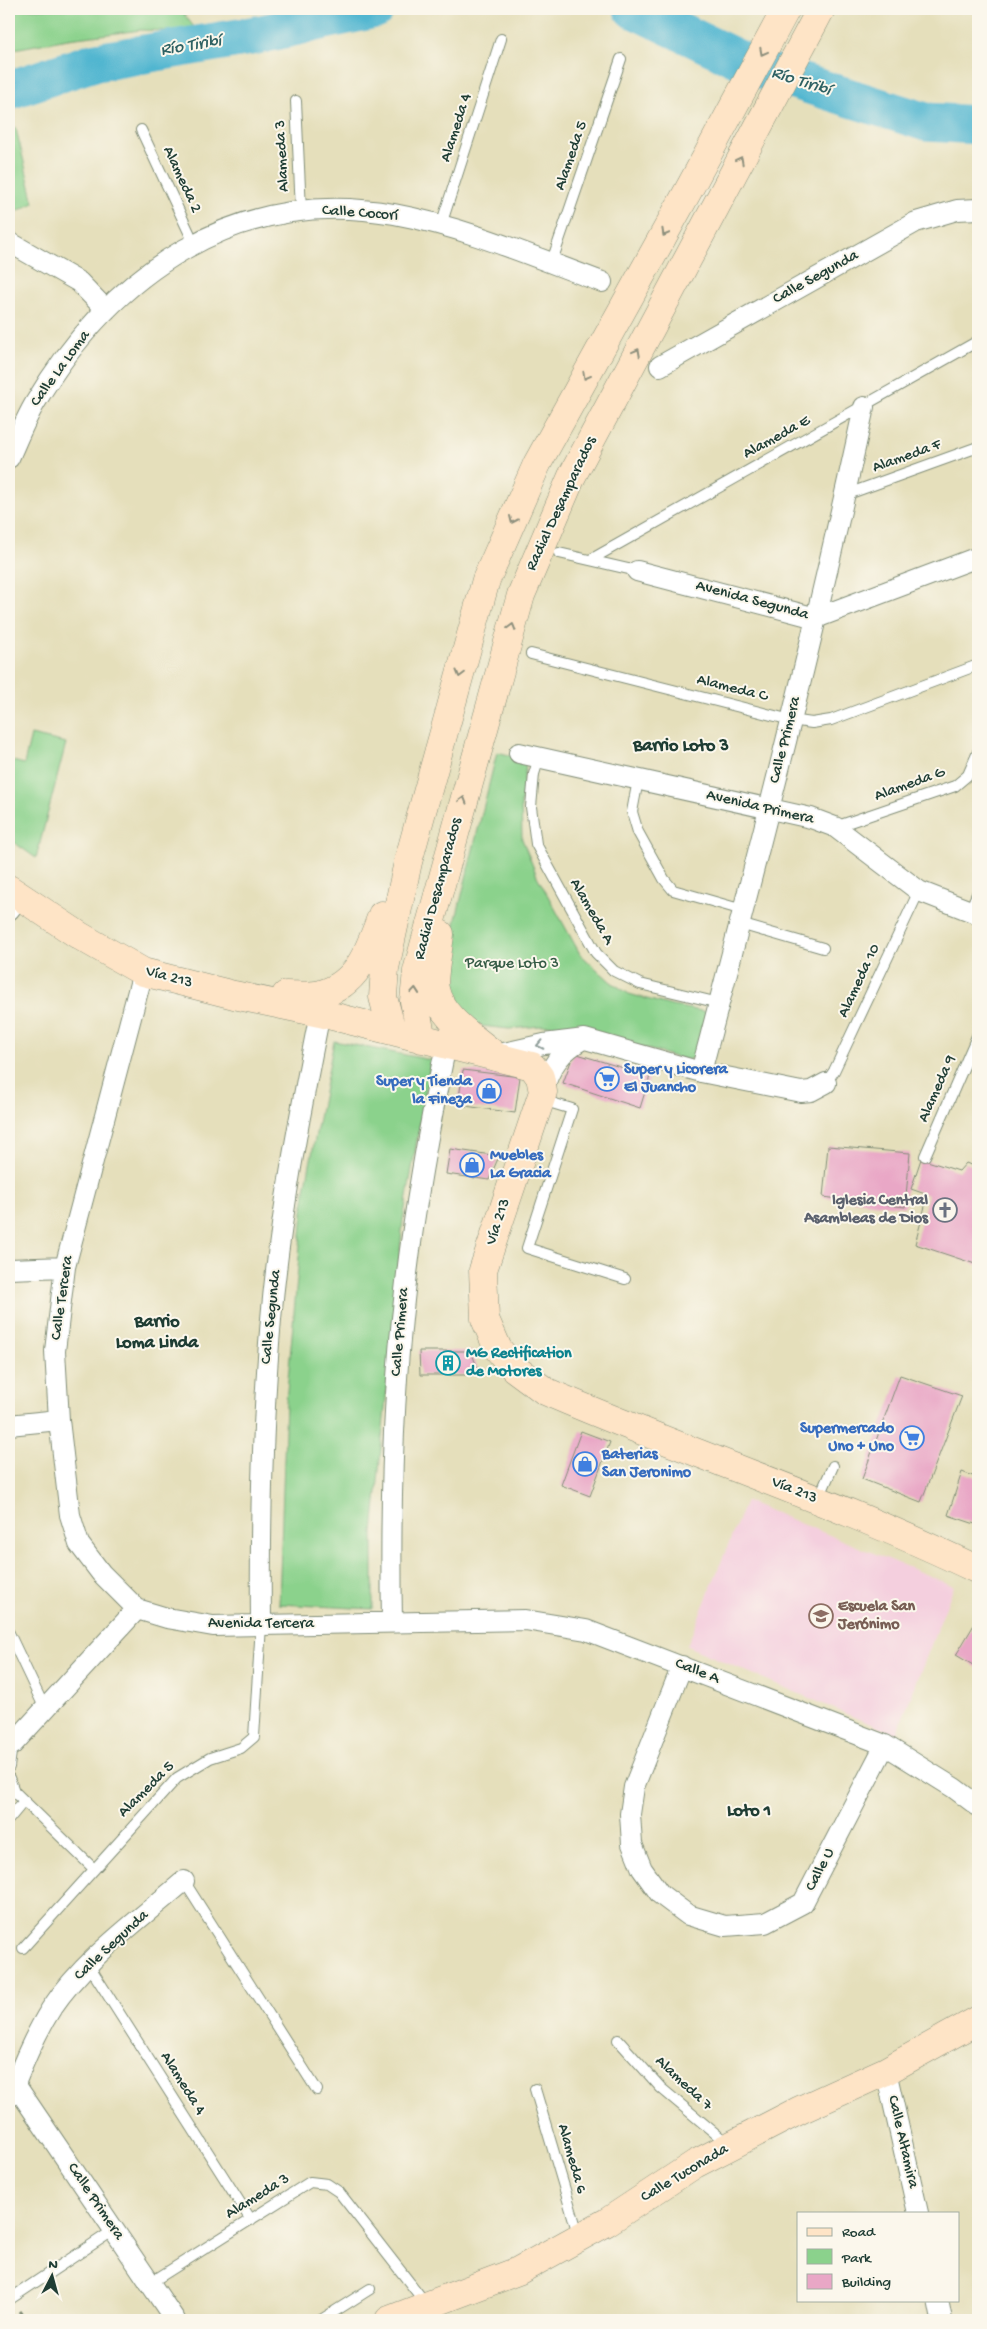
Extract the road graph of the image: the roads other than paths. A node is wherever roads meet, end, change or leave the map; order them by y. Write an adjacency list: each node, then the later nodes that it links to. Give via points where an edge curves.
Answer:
1 (786, 9): 35 (main road, Radial Desamparados, one-way to 35, via 538,464 486,580)
2 (821, 9): 36 (main road, Radial Desamparados, one-way to 2, via 521,595 572,476)
3 (501, 40): 9 (lane, Alameda 4)
4 (621, 59): 12 (lane, Alameda 5)
5 (296, 100): 8 (lane, Alameda 3)
6 (141, 130): 11 (lane, Alameda 2)
7 (978, 209): 16 (street, Calle Segunda, via 950,212 916,222)
8 (301, 211): 9 (street, Calle Cocorí, via 365,211); 11 (street, Calle Cocorí, via 248,221)
9 (442, 225): 12 (street, Calle Cocorí)
10 (9, 242): 14 (street, via 78,282)
11 (194, 243): 14 (street, Calle Cocorí, via 155,266)
12 (551, 264): 13 (street, Calle Cocorí)
13 (602, 282)
14 (106, 310): 19 (street, Calle La Loma, via 69,353 34,404)
15 (978, 341): 17 (lane, Alameda E)
16 (660, 366)
17 (864, 407): 20 (street, Calle Primera); 23 (lane, Alameda E)
18 (978, 447): 20 (lane, Alameda F)
19 (9, 458)
20 (845, 495): 25 (street, Calle Primera)
21 (559, 553): 23 (lane)
22 (978, 557): 25 (street, Avenida Segunda)
23 (590, 560): 24 (lane)
24 (637, 571): 25 (street, Avenida Segunda)
25 (816, 618): 28 (street, Calle Primera)
26 (531, 654): 28 (lane, Alameda C)
27 (978, 665): 28 (lane, Alameda C, via 832,720 812,723)
28 (791, 720): 33 (street, Calle Primera)
29 (978, 752): 34 (lane, Alameda G, via 968,775 955,786)
30 (519, 753): 31 (street, Avenida Primera)
31 (539, 758): 32 (street, Avenida Primera); 46 (lane, Alameda A, via 531,807 536,844 596,953 614,971 640,984)
32 (638, 780): 33 (street, Avenida Primera); 41 (lane, via 632,812 638,832 664,879 673,890)
33 (770, 809): 34 (street, Avenida Primera); 41 (street, Calle Primera)
34 (835, 827): 37 (street, Avenida Primera)
35 (408, 862): 43 (main road, via 390,894); 48 (main road, Radial Desamparados, via 384,968 383,997)
36 (442, 877): 51 (main road, Radial Desamparados, one-way to 36, via 414,1001 417,971); 52 (main road, via 434,989 450,1016)
37 (919, 891): 40 (street, Avenida Primera); 54 (lane, Alameda 10)
38 (978, 892): 40 (lane)
39 (12, 898): 44 (main road, Vía 213)
40 (974, 912)
41 (741, 917): 42 (lane); 46 (street, Calle Primera)
42 (823, 948)
43 (366, 958): 45 (main road, via 341,984 321,995); 47 (main road, via 357,981 341,1000)
44 (143, 972): 45 (main road, Vía 213); 57 (street, Calle Tercera)
45 (234, 995): 47 (main road, Vía 213)
46 (719, 1003): 53 (street, Calle Primera)
47 (320, 1013): 48 (main road, Vía 213); 67 (street, Calle Segunda, via 283,1216 271,1318 261,1485)
48 (392, 1031): 51 (main road, Vía 213)
49 (978, 1034): 56 (lane, Alameda 9)
50 (585, 1038): 52 (street, one-way to 52); 53 (street); 55 (street, via 561,1054 546,1078)
51 (434, 1042): 52 (main road, Vía 213); 66 (street, Calle Primera, via 404,1291 392,1456)
52 (495, 1055): 55 (main road, Vía 213, via 532,1066 540,1077)
53 (701, 1072): 54 (street, via 801,1092)
54 (826, 1083)
55 (542, 1096): 59 (lane, via 572,1109 527,1248); 63 (main road, Vía 213, via 483,1270 485,1319 498,1349 514,1368 545,1390)
56 (925, 1156)
57 (65, 1267): 58 (street); 60 (street, Calle Tercera, via 55,1351)
58 (9, 1269)
59 (625, 1279)
60 (59, 1420): 61 (street); 65 (street, Calle Tercera, via 70,1515 79,1544 101,1573)
61 (9, 1425)
62 (833, 1466): 63 (lane)
63 (818, 1501): 64 (main road, Vía 213)
64 (978, 1570)
65 (137, 1609): 67 (street, Avenida Tercera, via 213,1626); 70 (street)
66 (392, 1622): 67 (street, Avenida Tercera); 69 (street, Calle A, via 525,1620 586,1630)
67 (261, 1625): 78 (lane, Alameda 5, via 254,1737 241,1748 210,1758 176,1778)
68 (9, 1633): 70 (lane)
69 (682, 1666): 72 (street, Calle A); 72 (street, Calle U, via 634,1787 630,1814 632,1844 642,1869 660,1894 688,1915 725,1926 765,1923 803,1903)
70 (45, 1710): 71 (street)
71 (10, 1745): 73 (lane)
72 (885, 1745): 76 (street, Calle A)
73 (9, 1767)
74 (9, 1778): 75 (lane, via 14,1791)
75 (24, 1801): 77 (lane); 78 (lane)
76 (978, 1806)
77 (9, 1819)
78 (94, 1869): 80 (lane, Alameda 5)
79 (184, 1881): 81 (street, Calle Segunda); 86 (lane)
80 (24, 1948)
81 (88, 1964): 87 (street, Calle Segunda, via 37,2032); 90 (lane, Alameda 4)
82 (978, 2020): 84 (main road, Calle Tuconada)
83 (618, 2040): 88 (lane, Alameda 7, via 661,2088)
84 (886, 2071): 88 (main road, Calle Tuconada); 89 (street, Calle Altamira)
85 (535, 2089): 92 (lane, Alameda 6)
86 (317, 2090)
87 (12, 2092): 91 (street, Calle Primera)
88 (730, 2146): 92 (main road, Calle Tuconada, via 695,2164)
89 (918, 2212)
90 (251, 2220): 93 (lane, Alameda 3); 97 (lane, Alameda 3, via 310,2182 327,2184 339,2192)
91 (114, 2230): 93 (street, Calle Primera); 95 (lane)
92 (579, 2238): 97 (main road, Calle Tuconada, via 518,2271)
93 (150, 2283): 98 (street, Calle Primera)
94 (370, 2289): 99 (lane)
95 (10, 2300)
96 (938, 2302): 101 (street)
97 (427, 2305): 100 (main road, Calle Tuconada)
98 (175, 2320)
99 (321, 2320)
100 (389, 2320)
101 (942, 2320)

